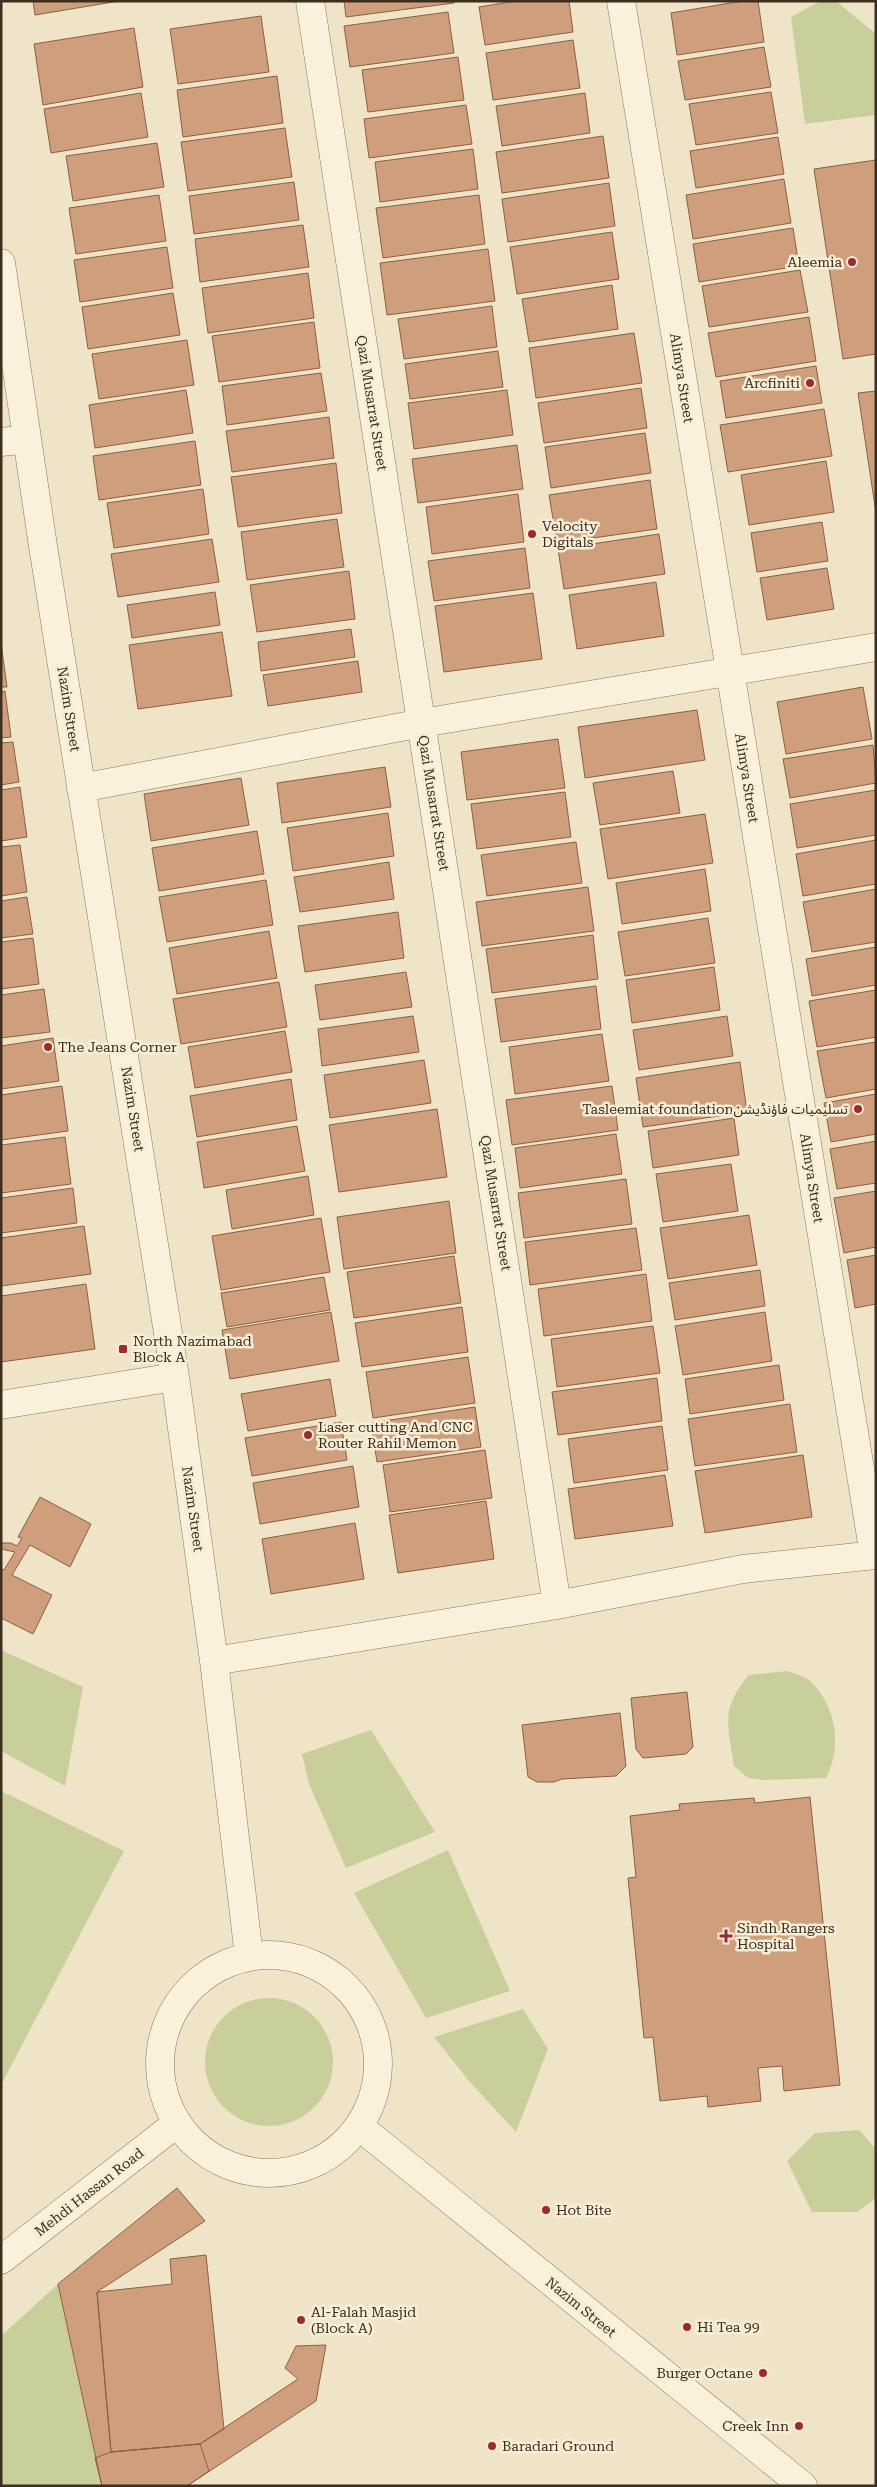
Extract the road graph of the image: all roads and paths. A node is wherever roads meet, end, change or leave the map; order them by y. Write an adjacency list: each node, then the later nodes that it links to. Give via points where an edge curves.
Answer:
1 (310, 1): 7 (street, Qazi Musarrat Street)
2 (621, 1): 6 (street, Alimya Street)
3 (1, 263): 4 (street, Nazim Street)
4 (14, 441): 8 (street, Nazim Street)
5 (876, 646): 6 (street)
6 (729, 671): 7 (street); 11 (street, Alimya Street)
7 (422, 723): 8 (street); 12 (street, Qazi Musarrat Street)
8 (81, 788): 9 (street, Nazim Street)
9 (176, 1377): 10 (street); 13 (street, Nazim Street)
10 (1, 1405)
11 (875, 1555): 12 (street, via 743,1568)
12 (557, 1605): 13 (street)
13 (214, 1661): 14 (street, Nazim Street)
14 (250, 1956): 15 (street, via 209,1972 178,2002 161,2041 160,2084); 16 (street, via 292,1957 332,1974 362,2005 378,2045 378,2088)
15 (176, 2124): 16 (street, via 206,2155 246,2172 289,2173 329,2157); 17 (street, Mehdi Hassan Road)
16 (360, 2128): 18 (street, Nazim Street)
17 (1, 2260)
18 (803, 2486)

